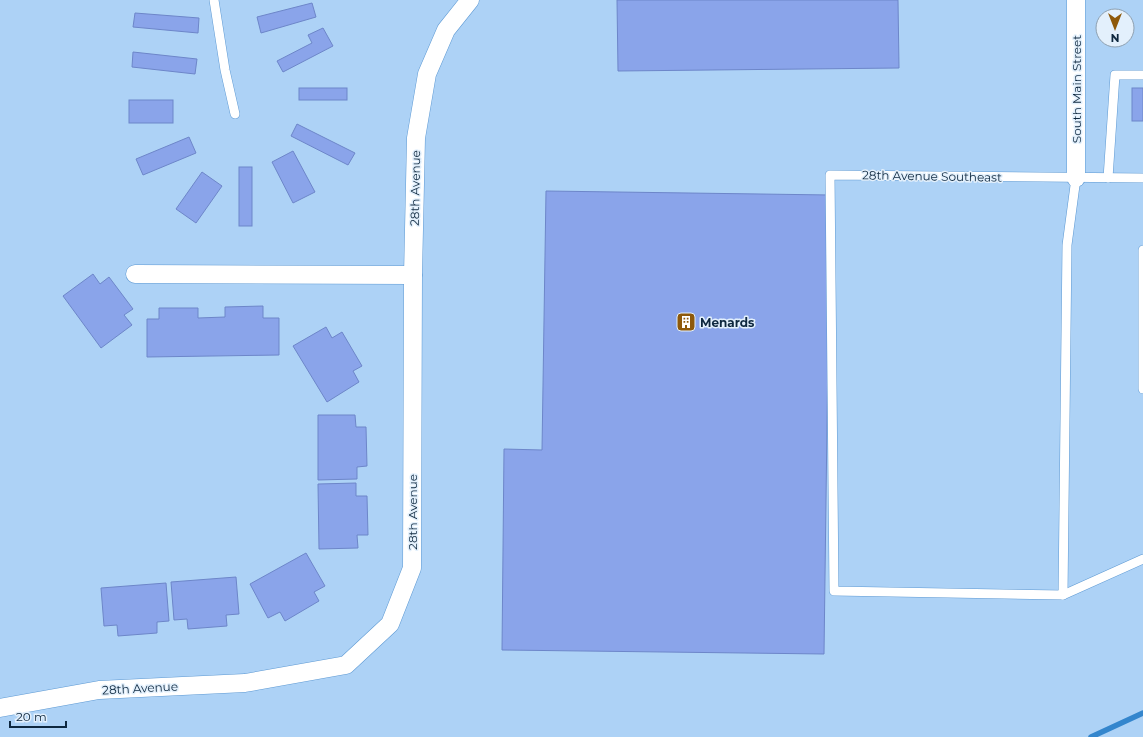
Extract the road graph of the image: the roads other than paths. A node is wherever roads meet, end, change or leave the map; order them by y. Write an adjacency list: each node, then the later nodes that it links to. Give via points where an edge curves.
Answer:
1 (214, 0): 5 (lane)
2 (470, 0): 11 (street, 28th Avenue, via 446,30 427,74 416,138)
3 (1076, 0): 6 (street, South Main Street)
4 (1143, 75): 7 (lane, via 1115,75)
5 (235, 114)
6 (1076, 178): 7 (lane, 28th Avenue Southeast); 14 (lane, via 1067,245); 14 (lane, 28th Avenue Southeast, via 830,175 834,591)
7 (1108, 178): 8 (lane, 28th Avenue Southeast)
8 (1143, 178)
9 (1143, 250): 12 (lane)
10 (135, 274): 11 (street)
11 (413, 276): 15 (street, 28th Avenue, via 412,568 390,624 346,665 245,684 99,690)
12 (1143, 389)
13 (1143, 559): 14 (lane)
14 (1062, 595)
15 (0, 708)

